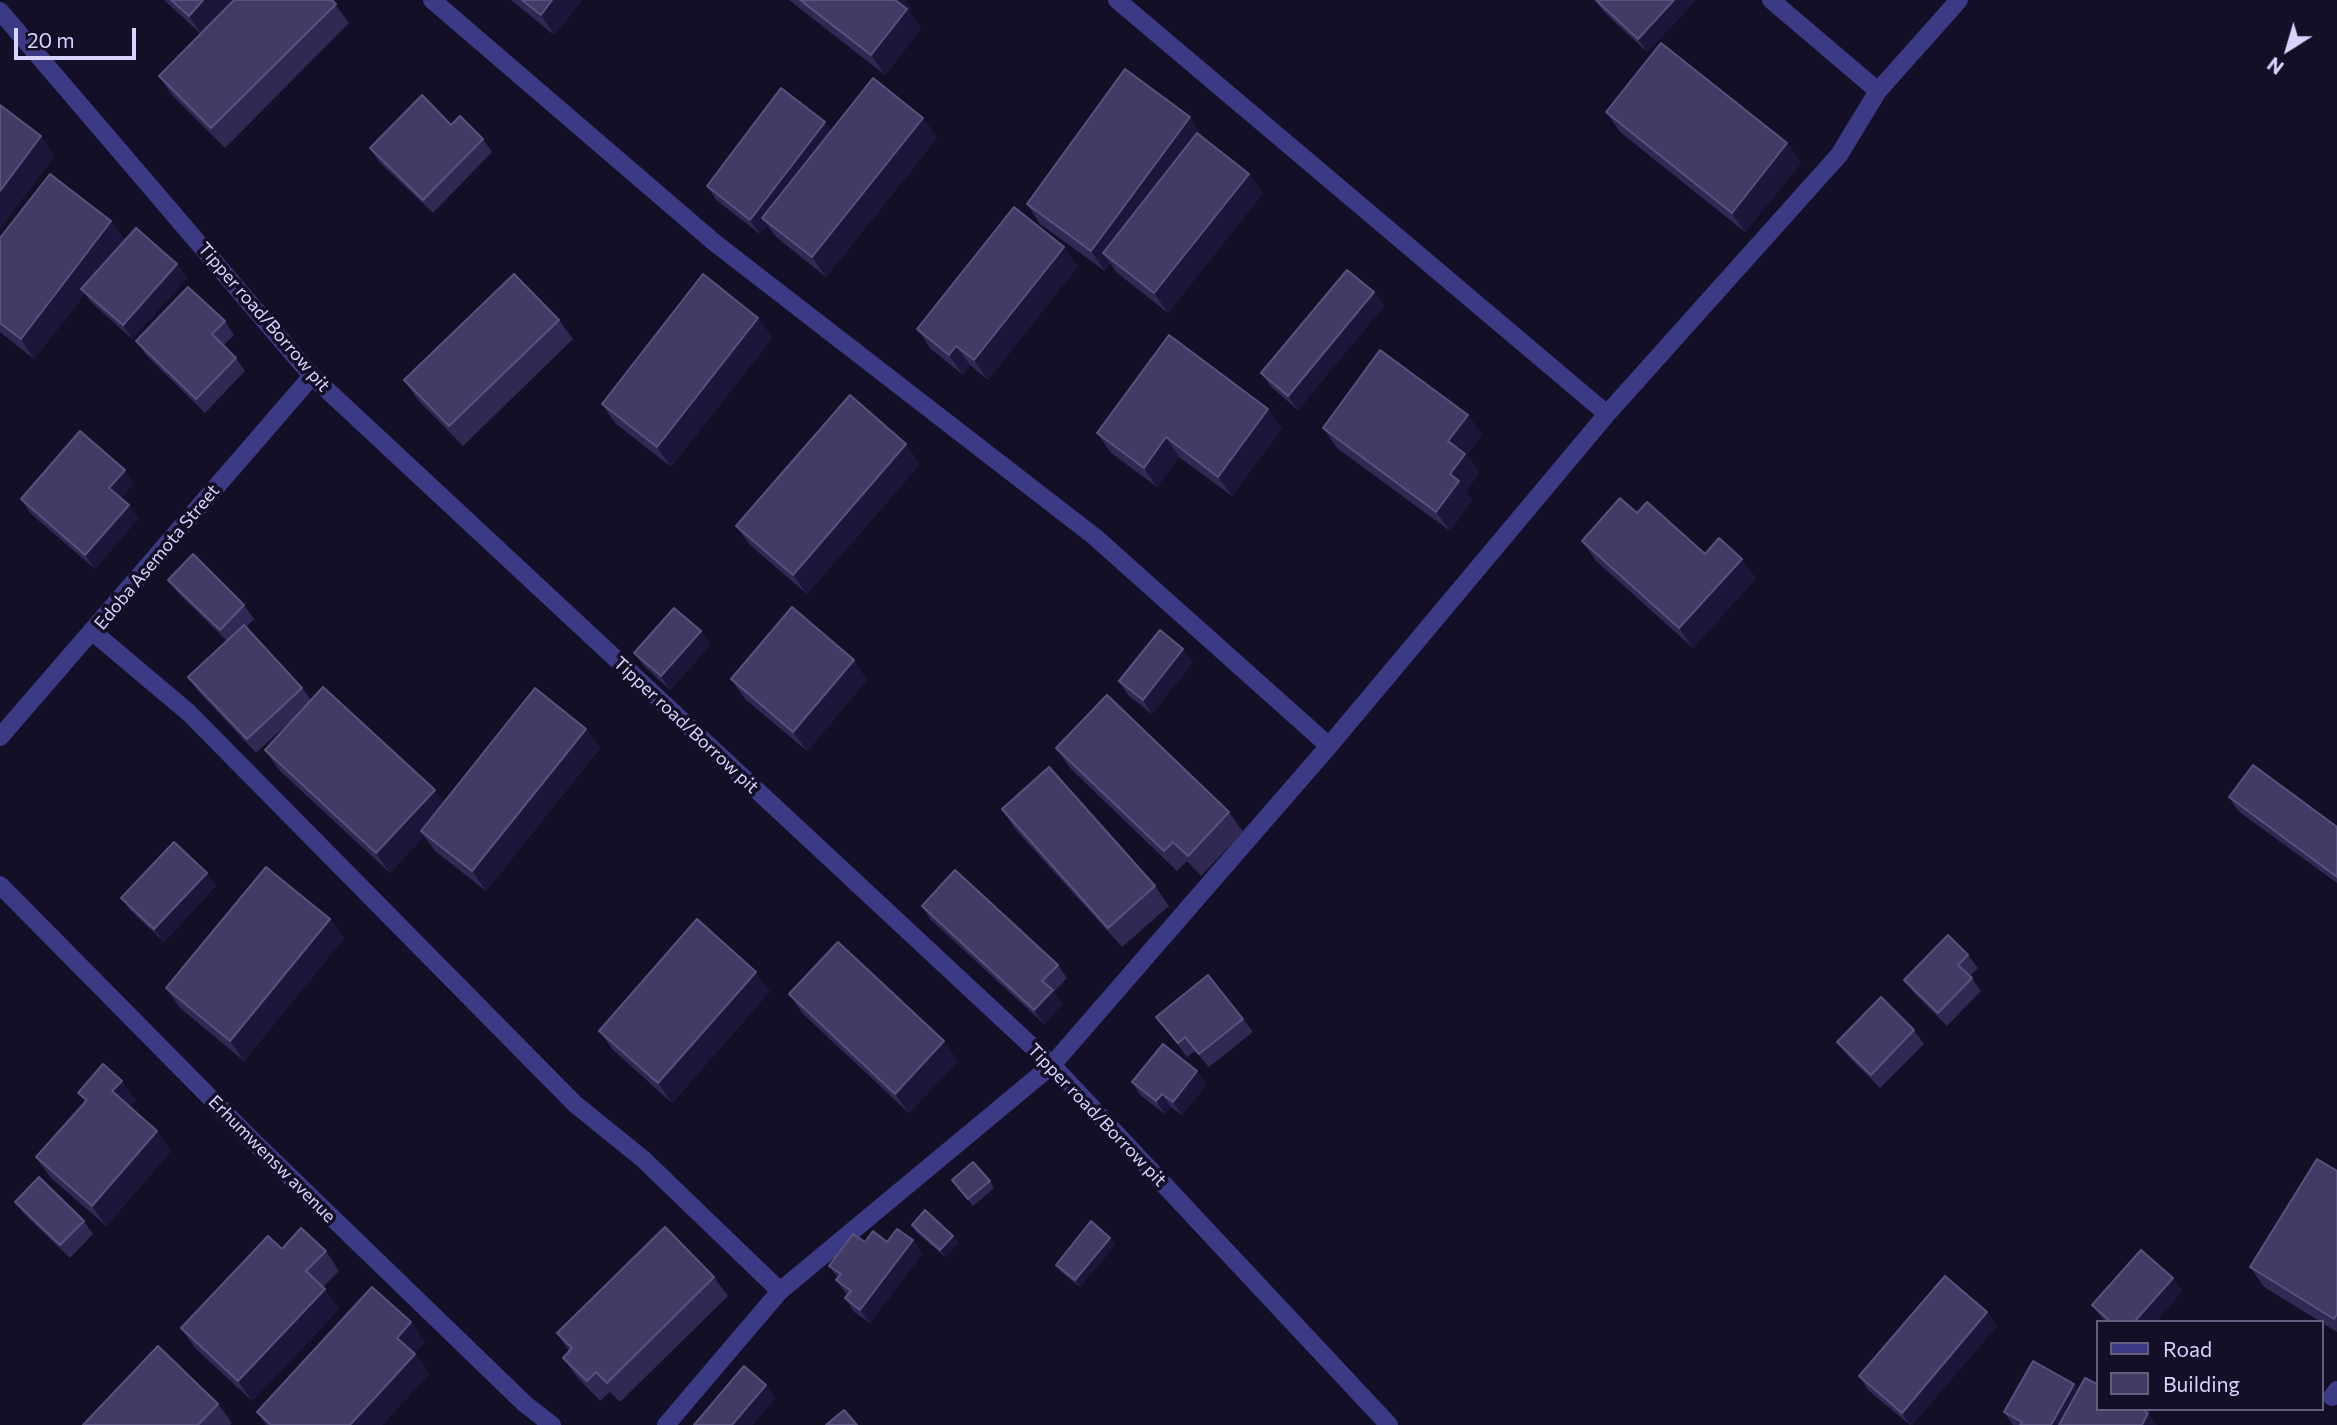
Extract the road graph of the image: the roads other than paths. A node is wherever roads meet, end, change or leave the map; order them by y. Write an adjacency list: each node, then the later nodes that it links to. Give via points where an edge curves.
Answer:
1 (432, 0): 12 (street, via 715,243 1095,537)
2 (1117, 0): 9 (street)
3 (1771, 0): 7 (street)
4 (1776, 0): 7 (street)
5 (1959, 0): 7 (street)
6 (0, 11): 8 (street, Tipper road/Borrow pit)
7 (1878, 91): 9 (street, via 1839,155)
8 (312, 376): 10 (street, Edoba Asemota Street); 14 (street, Tipper road/Borrow pit)
9 (1607, 414): 12 (street)
10 (93, 632): 11 (street, Edoba Asemota Street); 15 (street, via 189,713 575,1104 643,1159)
11 (0, 737)
12 (1329, 746): 14 (street)
13 (0, 885): 16 (street, Erhumwensw avenue, via 266,1154)
14 (1052, 1065): 15 (street); 18 (street, Tipper road/Borrow pit)
15 (780, 1292): 17 (street)
16 (552, 1425)
17 (666, 1425)
18 (1389, 1425)

